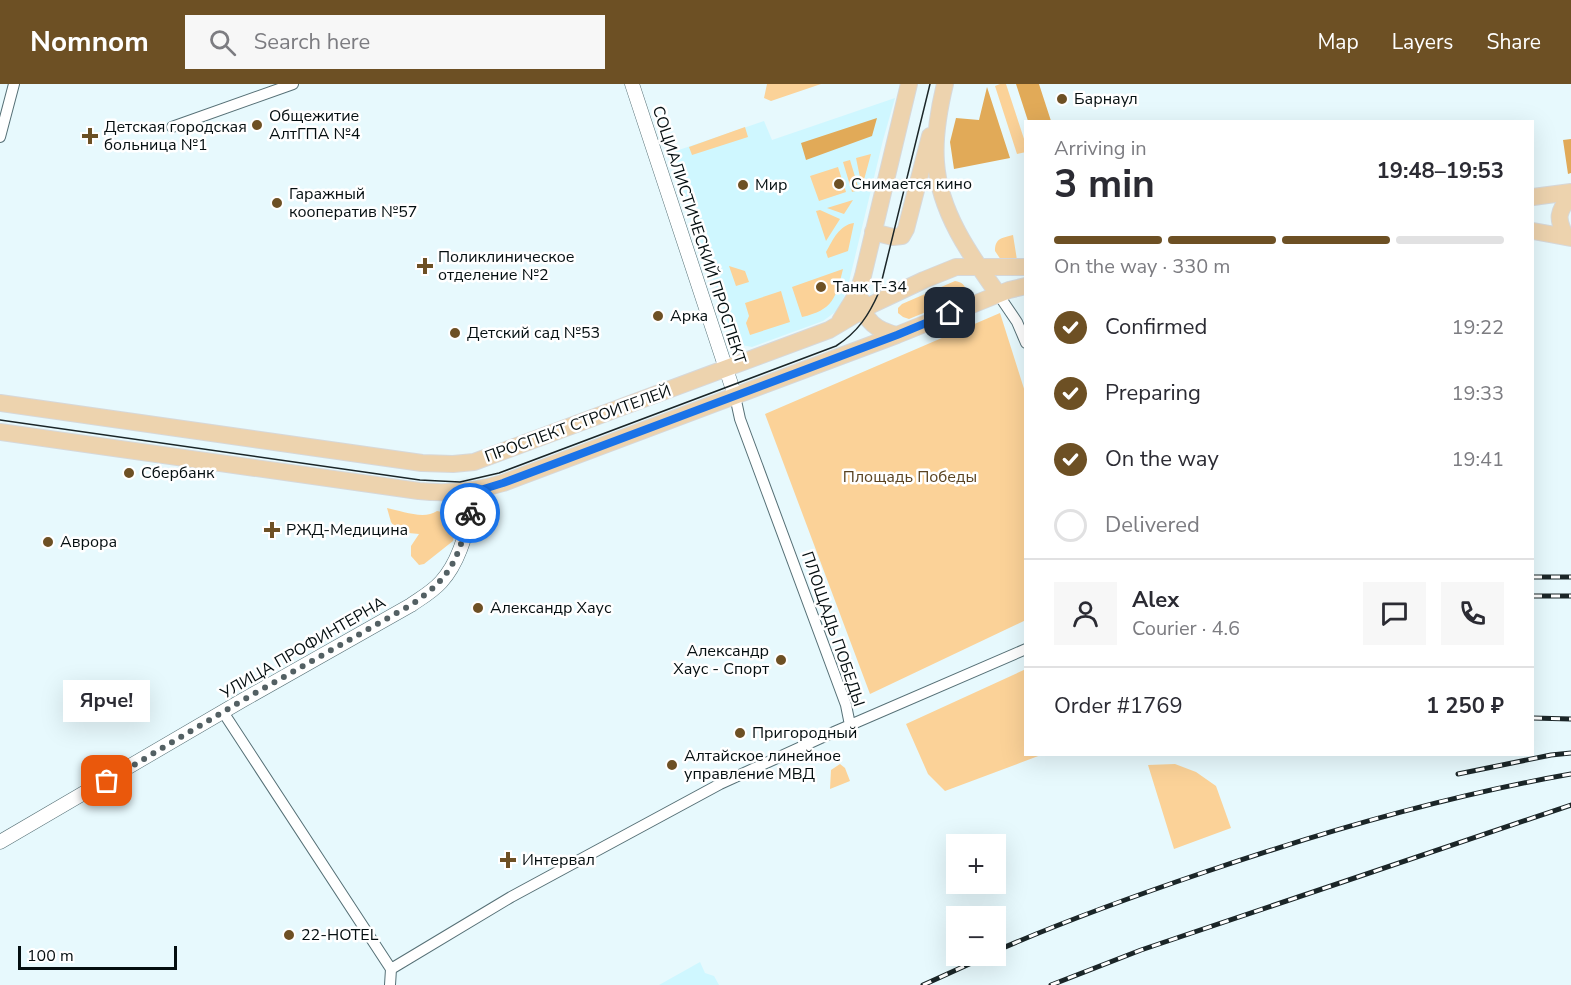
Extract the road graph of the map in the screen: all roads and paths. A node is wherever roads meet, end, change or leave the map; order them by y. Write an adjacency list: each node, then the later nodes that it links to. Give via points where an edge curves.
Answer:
1 (14, 84): 8 (street)
2 (293, 84): 7 (street)
3 (632, 84): 23 (street, СОЦИАЛИСТИЧЕСКИЙ ПРОСПЕКТ)
4 (909, 84): 12 (main road)
5 (945, 84): 6 (main road)
6 (941, 101): 12 (main road, via 902,236); 14 (main road, via 936,134 939,180 961,240)
7 (172, 127)
8 (0, 137)
9 (1571, 193): 10 (main road); 13 (main road, via 1559,211 1559,224)
10 (1534, 197)
11 (1534, 231): 13 (main road)
12 (873, 232): 16 (main road)
13 (1568, 238)
14 (978, 266): 15 (main road, ПРОСПЕКТ СТРОИТЕЛЕЙ); 18 (main road); 19 (main road, ПРОСПЕКТ СТРОИТЕЛЕЙ, via 956,267)
15 (1024, 267)
16 (863, 276): 19 (main road); 20 (main road, via 849,309)
17 (1024, 287): 18 (main road, ПРОСПЕКТ СТРОИТЕЛЕЙ)
18 (998, 294): 21 (main road, ПРОСПЕКТ СТРОИТЕЛЕЙ); 22 (street)
19 (863, 311): 20 (main road, ПРОСПЕКТ СТРОИТЕЛЕЙ); 21 (main road, via 874,325)
20 (829, 330): 23 (main road, ПРОСПЕКТ СТРОИТЕЛЕЙ)
21 (897, 335): 24 (main road, ПРОСПЕКТ СТРОИТЕЛЕЙ)
22 (1024, 338)
23 (726, 369): 24 (street, СОЦИАЛИСТИЧЕСКИЙ ПРОСПЕКТ); 27 (main road, ПРОСПЕКТ СТРОИТЕЛЕЙ, via 474,462 434,464)
24 (735, 396): 29 (main road, ПРОСПЕКТ СТРОИТЕЛЕЙ); 32 (street, ПЛОЩАДЬ ПОБЕДЫ)
25 (0, 403): 27 (main road, ПРОСПЕКТ СТРОИТЕЛЕЙ)
26 (0, 432): 28 (main road, ПРОСПЕКТ СТРОИТЕЛЕЙ)
27 (258, 440): 28 (main road)
28 (255, 468): 29 (main road, ПРОСПЕКТ СТРОИТЕЛЕЙ, via 419,491)
29 (477, 491): 31 (street, УЛИЦА ПРОФИНТЕРНА, via 457,557 430,592)
30 (1024, 650): 32 (street, ПЛОЩАДЬ ПОБЕДЫ)
31 (223, 712): 33 (street, УЛИЦА ПРОФИНТЕРНА); 34 (street)
32 (850, 725): 34 (street, via 693,798 512,897)
33 (0, 842)
34 (391, 969): 35 (street)
35 (390, 985)

